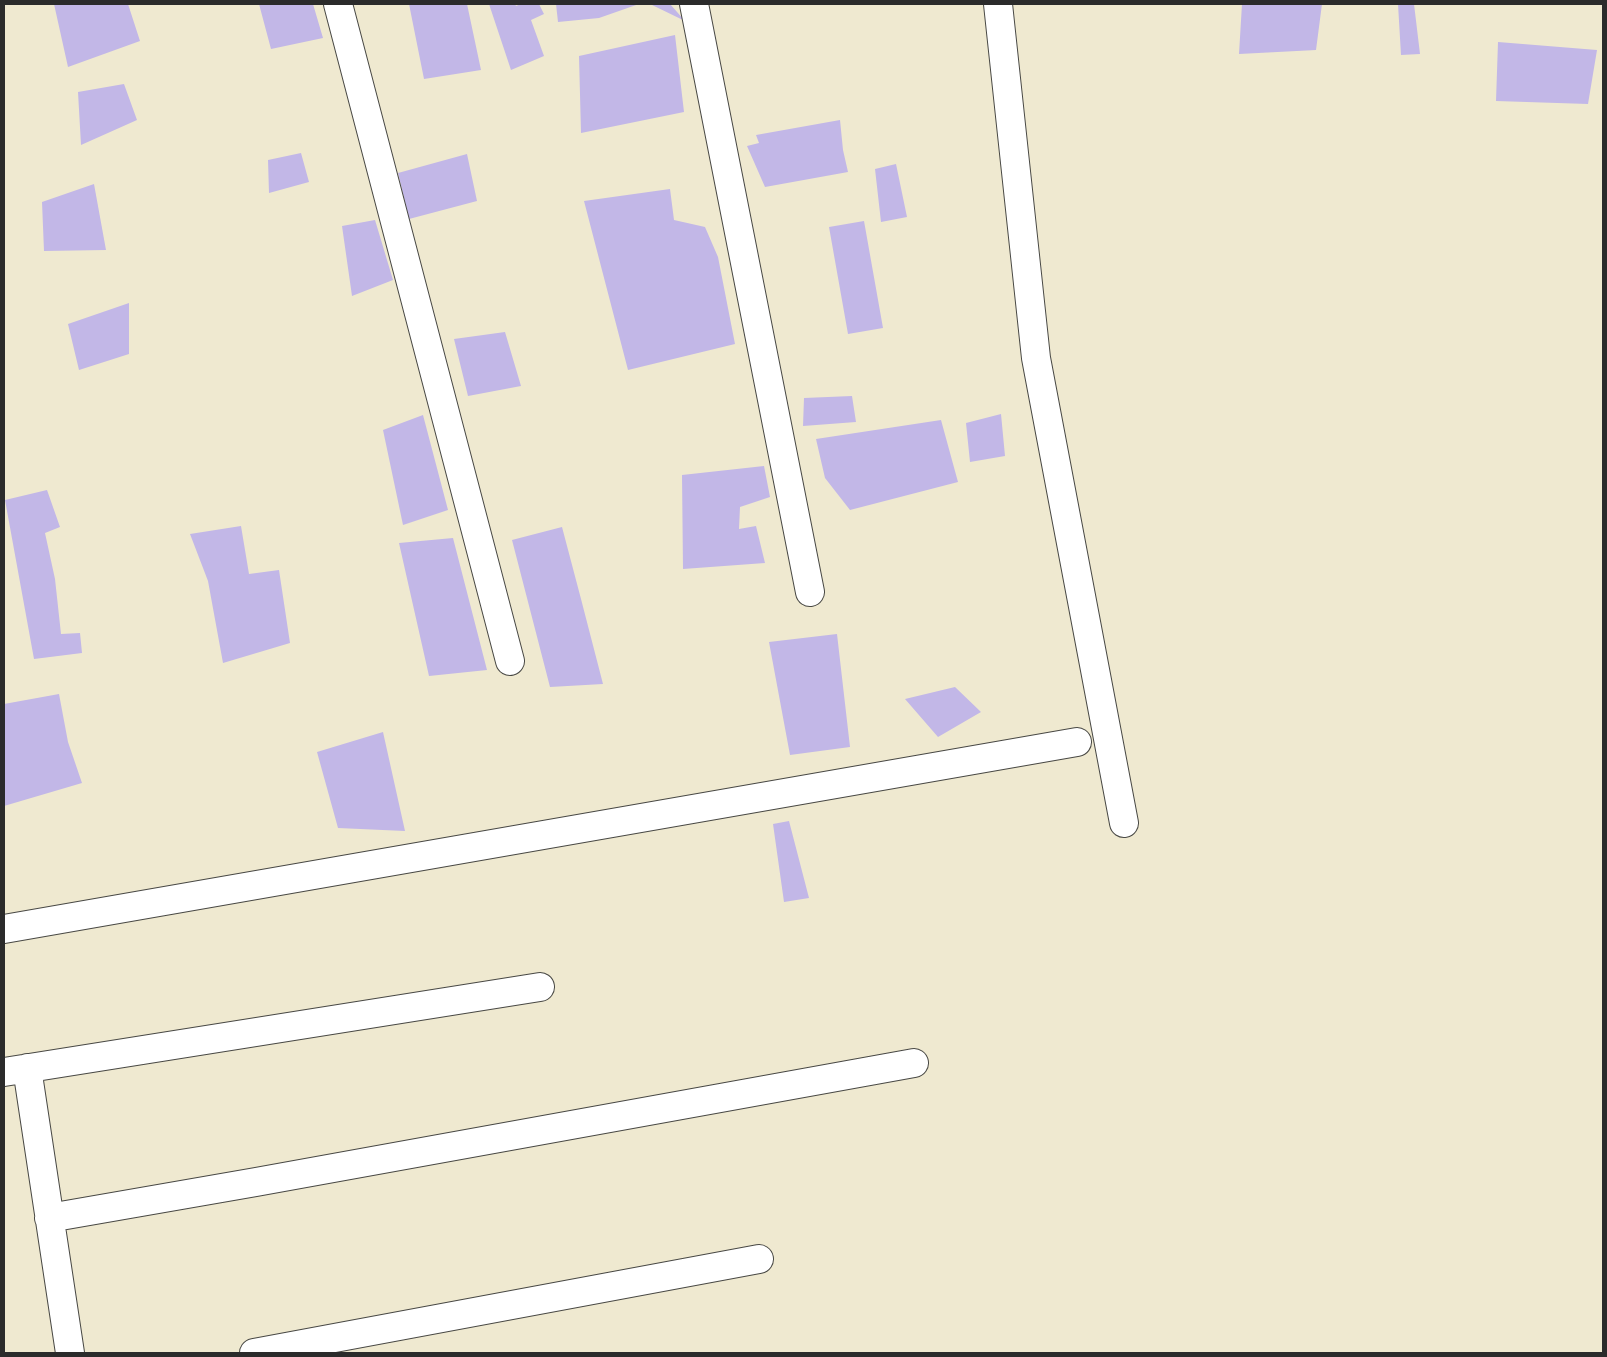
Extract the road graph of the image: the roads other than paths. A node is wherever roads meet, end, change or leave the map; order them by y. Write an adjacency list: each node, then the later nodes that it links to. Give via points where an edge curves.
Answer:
1 (338, 4): 5 (street)
2 (694, 4): 4 (street)
3 (998, 4): 7 (street, via 1036,358)
4 (810, 592)
5 (510, 661)
6 (1077, 742): 8 (street)
7 (1124, 823)
8 (4, 929)
9 (540, 987): 11 (street)
10 (914, 1063): 12 (street)
11 (15, 1070): 12 (street)
12 (49, 1218): 14 (street)
13 (759, 1259): 15 (street)
14 (70, 1353)
15 (254, 1353)

